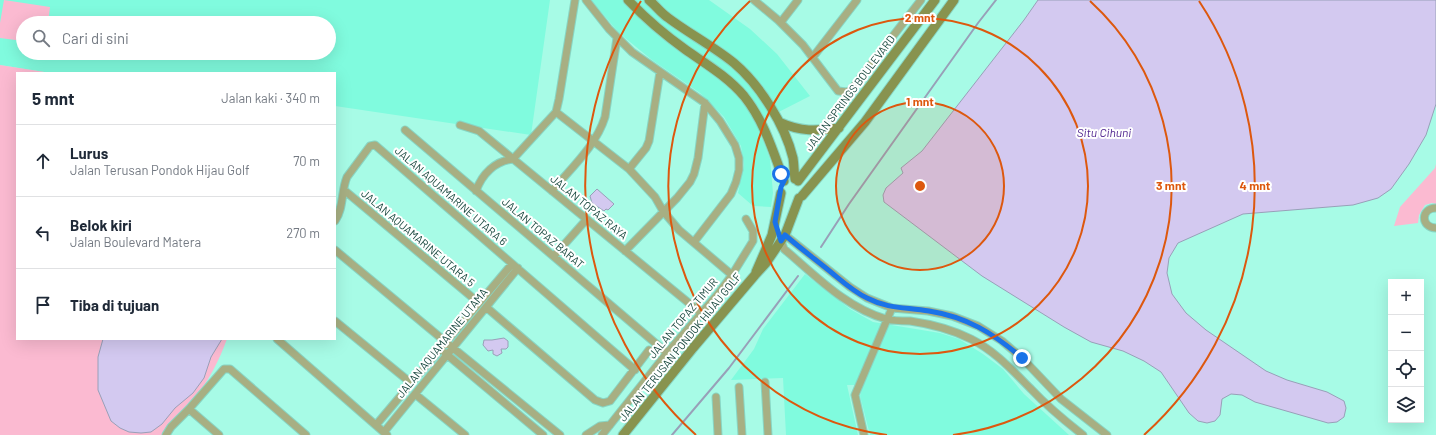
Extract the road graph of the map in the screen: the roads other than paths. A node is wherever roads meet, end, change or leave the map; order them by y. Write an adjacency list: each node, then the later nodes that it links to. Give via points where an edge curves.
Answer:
1 (575, 0): 16 (street)
2 (586, 0): 12 (street)
3 (628, 0): 26 (main road, via 657,27 743,95 770,140)
4 (649, 0): 17 (main road, via 666,16 735,64 757,89)
5 (754, 0): 11 (street)
6 (798, 0): 11 (street)
7 (857, 0): 13 (street)
8 (921, 0): 13 (street, via 851,90 838,91)
9 (935, 0): 19 (main road, JALAN SPRINGS BOULEVARD)
10 (954, 0): 27 (main road, via 865,122)
11 (781, 22): 13 (street)
12 (618, 38): 14 (street, via 632,52); 21 (street, via 603,126)
13 (813, 57)
14 (660, 72): 15 (street); 24 (street, via 649,141)
15 (705, 103): 35 (street, via 694,174); 42 (street, via 735,145 739,170 731,194)
16 (556, 112): 21 (street); 22 (street)
17 (779, 122): 19 (main road, via 804,131); 25 (main road, via 786,136)
18 (460, 125): 22 (street, JALAN TOPAZ RAYA, via 480,131)
19 (839, 128): 23 (main road, JALAN SPRINGS BOULEVARD)
20 (405, 130): 30 (street, JALAN TOPAZ BARAT)
21 (593, 142): 24 (street); 31 (street)
22 (513, 159): 30 (street, via 504,160 490,169); 31 (street, JALAN TOPAZ RAYA)
23 (808, 167): 27 (main road); 28 (main road, JALAN SPRINGS BOULEVARD)
24 (629, 169): 35 (street, via 655,197)
25 (794, 169): 26 (main road); 28 (main road)
26 (783, 178): 28 (main road); 32 (main road)
27 (817, 178): 33 (main road)
28 (797, 180): 33 (main road, via 803,189)
29 (344, 190): 36 (street); 46 (street, JALAN AQUAMARINE UTARA 6, via 347,176 370,146 374,145); 49 (street, JALAN AQUAMARINE UTARA 5)
30 (476, 191): 45 (street, JALAN TOPAZ BARAT)
31 (552, 191): 38 (street, JALAN TOPAZ RAYA)
32 (781, 193): 33 (main road, via 788,201); 39 (main road, JALAN TERUSAN PONDOK HIJAU GOLF)
33 (800, 197): 41 (main road, JALAN TERUSAN PONDOK HIJAU GOLF)
34 (1436, 208): 40 (street, via 1429,209 1424,219 1426,224)
35 (663, 211): 42 (street, via 679,230); 44 (street)
36 (336, 219)
37 (746, 219): 47 (street, JALAN TOPAZ TIMUR, via 753,231 753,241)
38 (586, 220): 44 (street, JALAN TOPAZ RAYA); 45 (street)
39 (775, 222): 41 (main road); 48 (main road, JALAN TERUSAN PONDOK HIJAU GOLF)
40 (1436, 228)
41 (783, 238): 48 (main road, JALAN TERUSAN PONDOK HIJAU GOLF); 51 (street, via 867,298); 53 (street, via 784,249 841,297 859,309)
42 (694, 242): 47 (street)
43 (336, 251): 57 (street)
44 (625, 251): 52 (street, JALAN TOPAZ RAYA)
45 (554, 256): 62 (street, JALAN TOPAZ BARAT)
46 (515, 266): 49 (street, JALAN AQUAMARINE UTAMA); 50 (street, JALAN AQUAMARINE UTAMA); 64 (street, JALAN AQUAMARINE UTARA 6)
47 (732, 275): 52 (street, JALAN TOPAZ TIMUR)
48 (755, 275): 84 (main road, JALAN TERUSAN PONDOK HIJAU GOLF)
49 (479, 303): 57 (street, JALAN AQUAMARINE UTAMA)
50 (486, 307): 58 (street, JALAN AQUAMARINE UTAMA); 64 (street, via 601,403 610,401)
51 (892, 308): 53 (street); 55 (street, via 952,316)
52 (701, 313): 62 (street, JALAN TOPAZ TIMUR)
53 (887, 319): 59 (street, via 948,328); 88 (street, via 855,395)
54 (336, 321): 66 (street)
55 (995, 336): 59 (street); 71 (street, via 1022,358 1061,399)
56 (278, 340): 72 (street)
57 (446, 342): 58 (street); 60 (street, JALAN AQUAMARINE UTAMA)
58 (452, 348): 63 (street, JALAN AQUAMARINE UTAMA); 81 (street)
59 (986, 348): 74 (street)
60 (440, 349): 63 (street); 66 (street, JALAN AQUAMARINE UTAMA)
61 (649, 350): 64 (street)
62 (667, 353): 73 (street, JALAN TOPAZ TIMUR)
63 (447, 355): 68 (street, JALAN AQUAMARINE UTAMA); 80 (street)
64 (635, 370)
65 (765, 382): 87 (street)
66 (411, 383): 72 (street, JALAN AQUAMARINE UTAMA)
67 (739, 387): 86 (street)
68 (415, 394): 75 (street, JALAN AQUAMARINE UTAMA); 79 (street)
69 (716, 397): 85 (street)
70 (189, 409): 76 (street); 77 (street); 78 (street, via 226,368)
71 (1081, 415): 74 (street); 90 (street)
72 (376, 425): 75 (street)
73 (610, 425): 82 (street, via 600,426); 83 (street, JALAN TOPAZ TIMUR)
74 (1072, 426): 89 (street)
75 (385, 434)
76 (166, 435)
77 (219, 435)
78 (306, 435)
79 (465, 435)
80 (543, 435)
81 (560, 435)
82 (586, 435)
83 (602, 435)
84 (623, 435)
85 (718, 435)
86 (742, 435)
87 (768, 435)
88 (864, 435)
89 (1083, 435)
90 (1107, 435)

